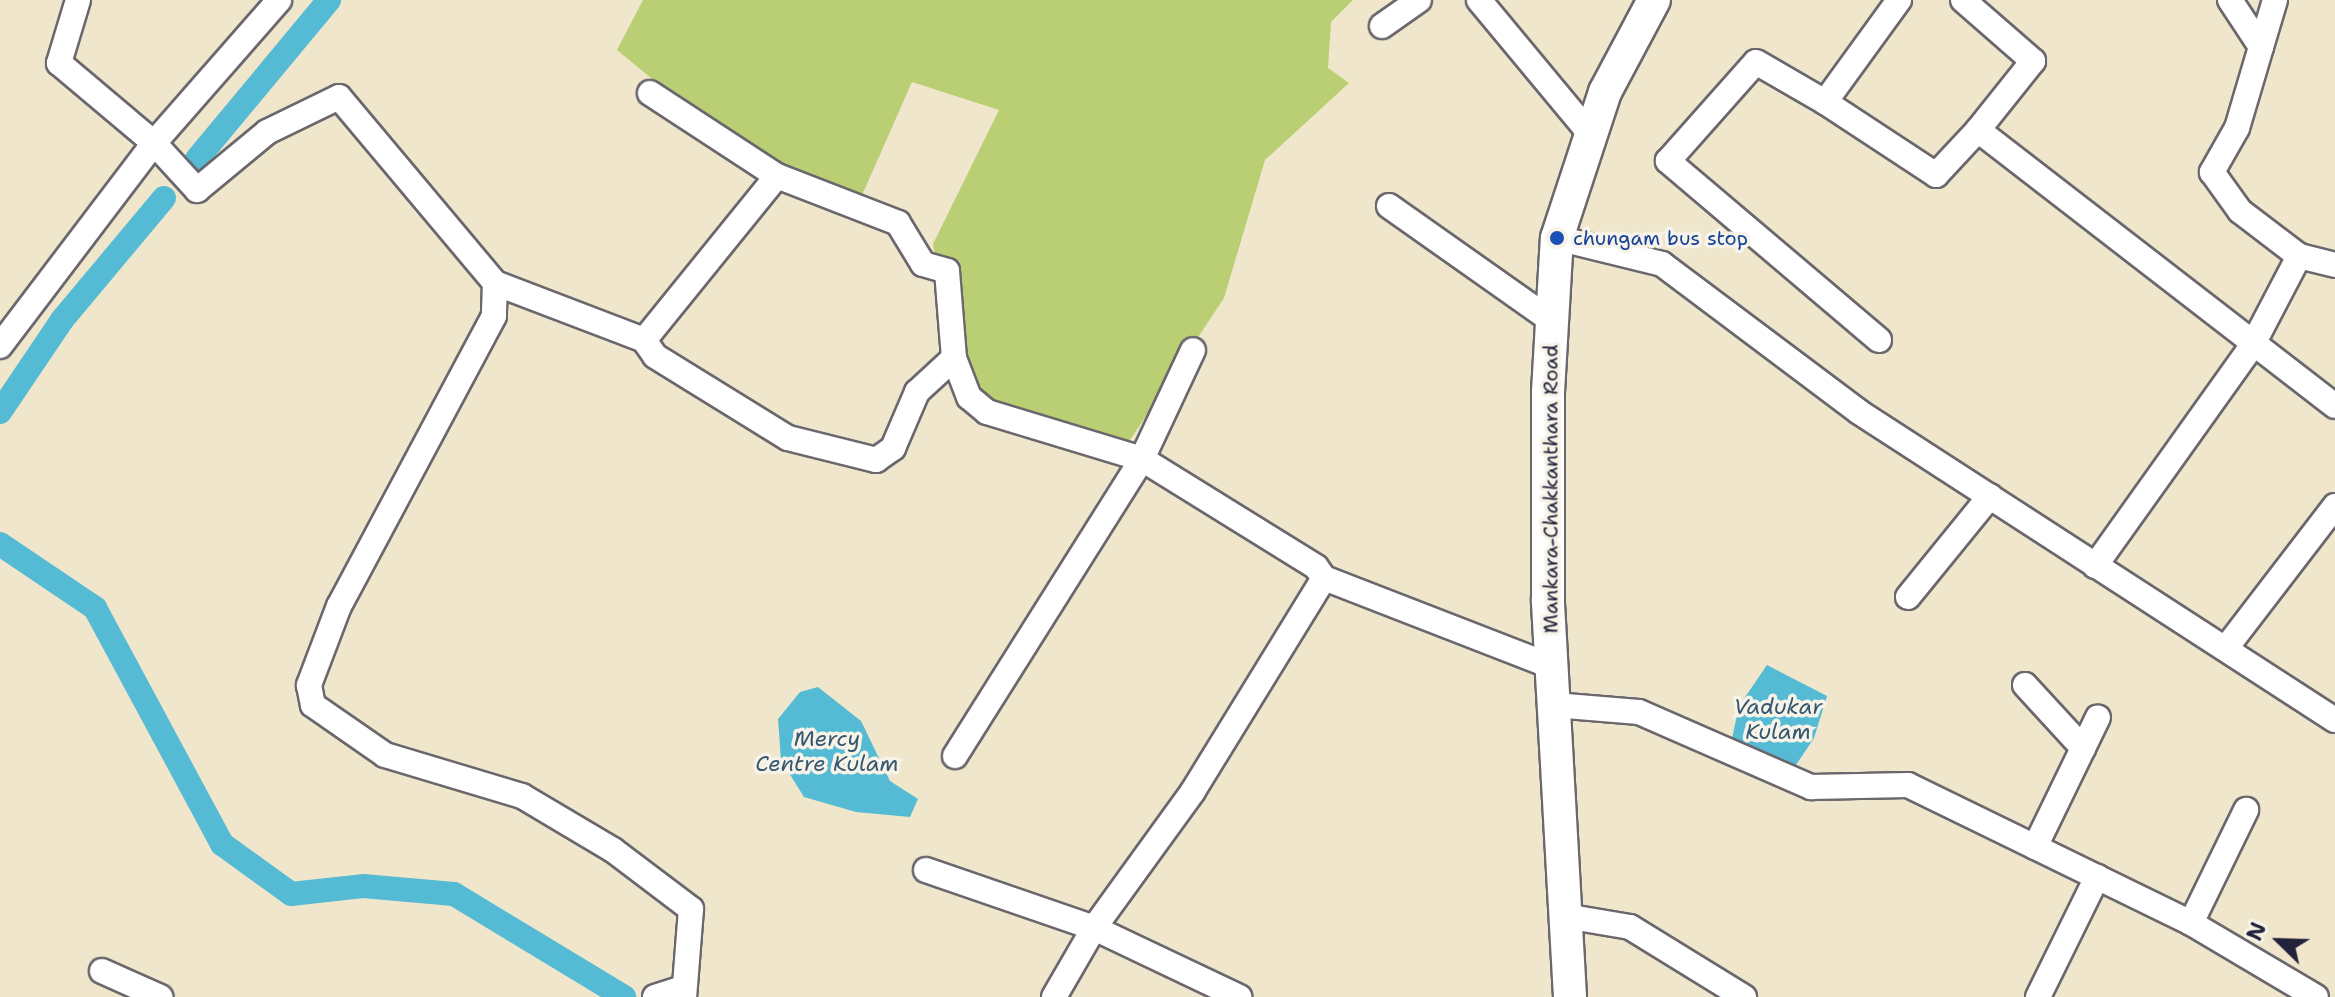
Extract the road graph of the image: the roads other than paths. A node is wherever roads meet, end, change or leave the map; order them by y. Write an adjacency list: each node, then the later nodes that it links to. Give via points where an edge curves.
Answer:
1 (78, 0): 16 (street, via 59,63)
2 (279, 0): 16 (street)
3 (1419, 0): 10 (street)
4 (1479, 0): 15 (street, via 1510,44)
5 (1654, 0): 15 (main road, Mankara-Chakkanthara Road, via 1605,92)
6 (1899, 0): 13 (street)
7 (1963, 0): 14 (street, via 2033,61)
8 (2230, 0): 11 (street)
9 (2275, 0): 11 (street)
10 (1382, 26)
11 (2261, 47): 20 (street, via 2237,128 2212,172 2240,211)
12 (650, 93): 17 (street)
13 (1825, 102): 14 (street, via 1936,175); 25 (street, via 1756,62 1668,161)
14 (1978, 130): 27 (street)
15 (1591, 135): 19 (main road, Mankara-Chakkanthara Road)
16 (154, 143): 22 (street, via 197,190 267,132 339,97); 26 (street)
17 (777, 176): 24 (street); 29 (street, via 898,223 923,264 947,271)
18 (1389, 206): 23 (street)
19 (1557, 238): 23 (main road, Mankara-Chakkanthara Road); 32 (street, via 1662,264 1859,412)
20 (2299, 256): 21 (street); 27 (street)
21 (2335, 265)
22 (495, 283): 24 (street); 53 (street, via 494,316 339,606 309,685 313,705 385,755 522,796 613,850 691,909)
23 (1552, 321): 38 (main road, Mankara-Chakkanthara Road)
24 (644, 340): 29 (street, via 655,356 692,382 788,438 876,460 893,448 917,392)
25 (1879, 340)
26 (0, 346)
27 (2252, 346): 30 (street); 34 (street)
28 (1193, 350): 31 (street)
29 (954, 358): 31 (street, via 969,397 987,412)
30 (2335, 406)
31 (1142, 459): 35 (street, via 1316,567); 44 (street)
32 (1990, 496): 34 (street); 36 (street)
33 (2335, 506): 37 (street)
34 (2095, 566): 37 (street)
35 (1324, 578): 38 (street); 51 (street, via 1193,791)
36 (1908, 597)
37 (2226, 648): 42 (street)
38 (1551, 666): 40 (main road, Mankara-Chakkanthara Road)
39 (2025, 685): 43 (street)
40 (1554, 705): 46 (street, via 1639,712 1811,787 1908,785); 49 (main road, Mankara-Chakkanthara Road)
41 (2098, 717): 43 (street)
42 (2335, 720)
43 (2083, 748): 46 (street)
44 (955, 756)
45 (2246, 810): 50 (street)
46 (2035, 847): 48 (street)
47 (926, 870): 51 (street)
48 (2097, 877): 50 (street); 60 (street)
49 (1565, 916): 58 (main road, Mankara-Chakkanthara Road); 59 (street, via 1630,927)
50 (2191, 923): 61 (street)
51 (1094, 928): 56 (street); 57 (street)
52 (102, 971): 54 (street)
53 (683, 992): 55 (street)
54 (160, 997)
55 (655, 997)
56 (1054, 997)
57 (1239, 997)
58 (1570, 997)
59 (1744, 997)
60 (2038, 997)
61 (2316, 997)

